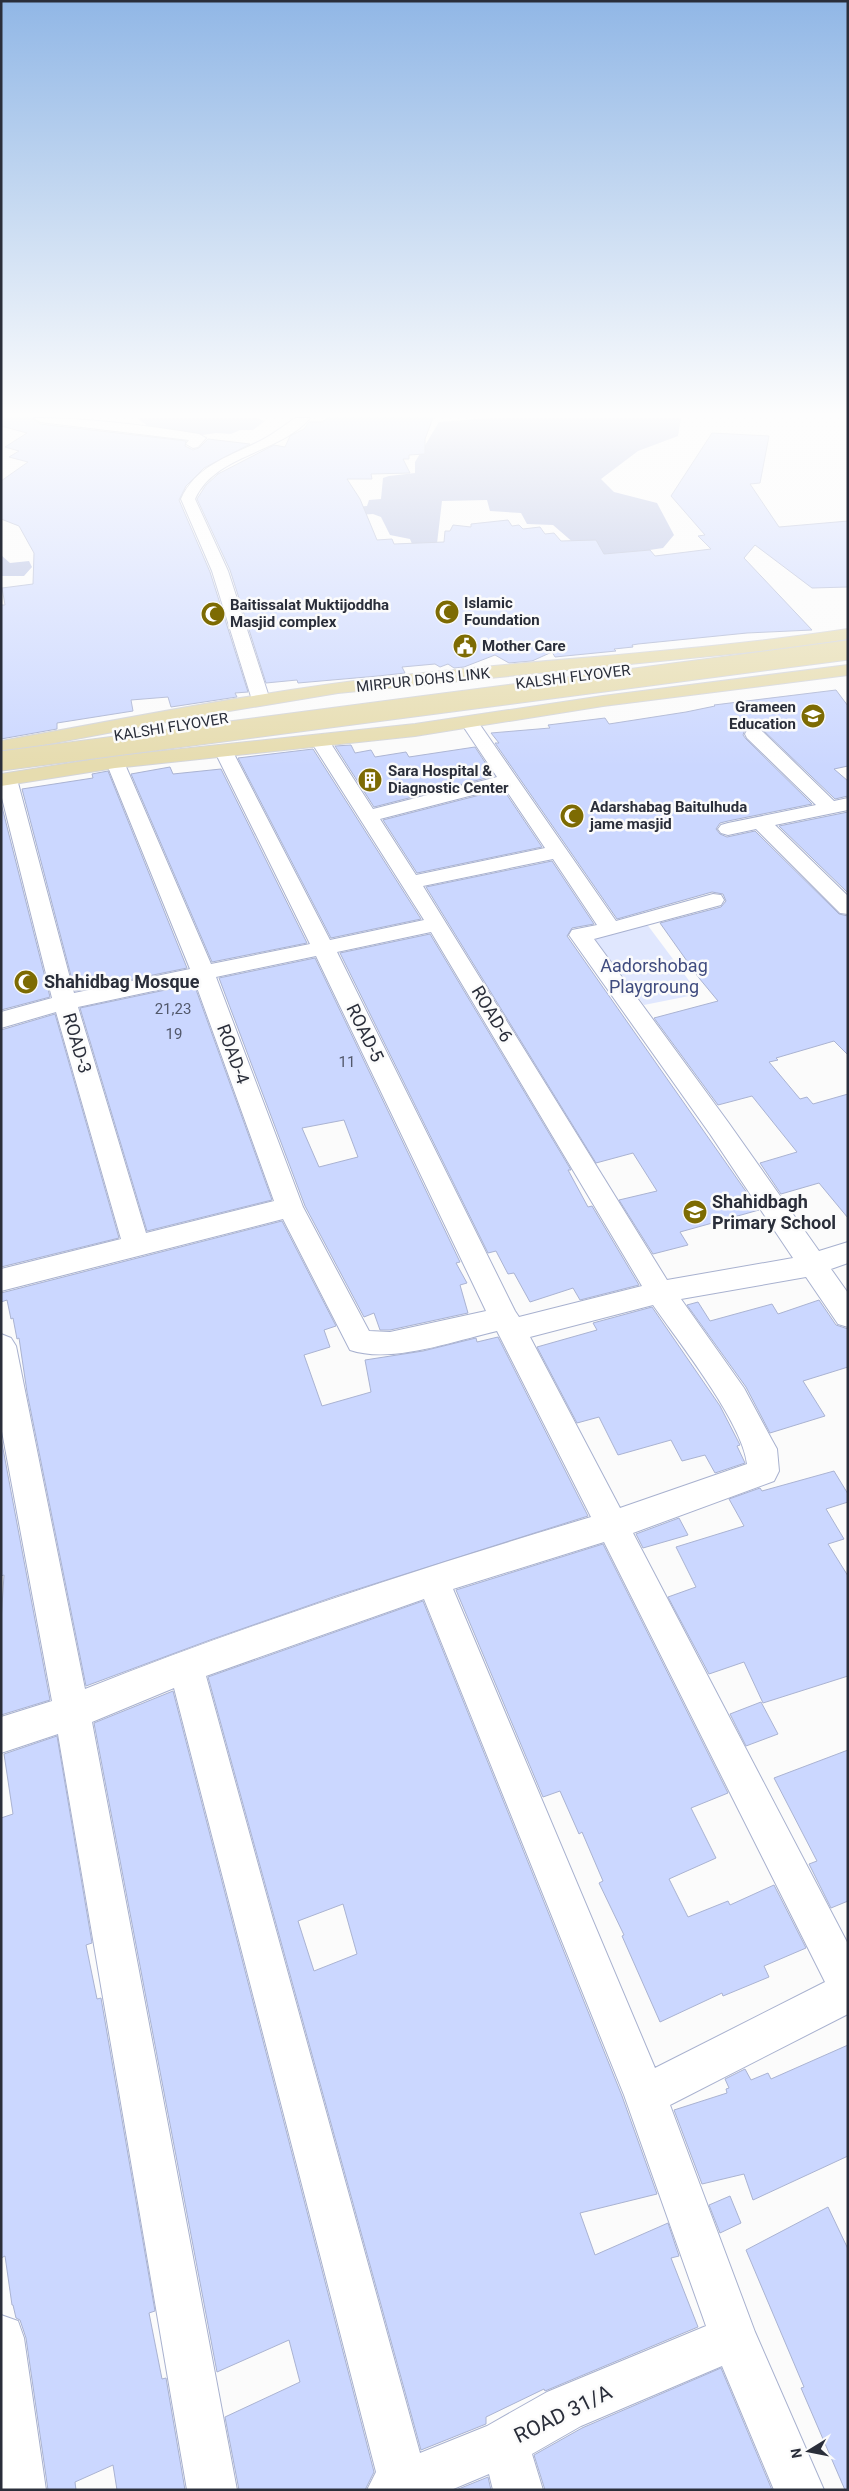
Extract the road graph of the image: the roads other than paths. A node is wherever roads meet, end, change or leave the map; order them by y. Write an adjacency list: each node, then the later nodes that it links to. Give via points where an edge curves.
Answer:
1 (205, 534): 6 (street)
2 (846, 639): 4 (main road, MIRPUR DOHS LINK); 13 (main road, KALSHI FLYOVER, via 301,707); 15 (main road, bridge, via 581,687 298,720)
3 (848, 670): 7 (main road, via 603,701)
4 (386, 682): 5 (main road, MIRPUR DOHS LINK); 8 (main road, via 359,698 355,705 356,713 372,725)
5 (286, 696): 6 (main road, MIRPUR DOHS LINK); 10 (main road, via 326,701 335,708 335,724)
6 (261, 700): 11 (main road, MIRPUR DOHS LINK)
7 (470, 722): 8 (main road); 16 (street)
8 (415, 730): 10 (main road)
9 (754, 734): 17 (street)
10 (310, 741): 12 (main road); 18 (street, ROAD-6)
11 (1, 747)
12 (223, 750): 14 (main road); 27 (street, ROAD-5)
13 (1, 754)
14 (115, 762): 15 (main road); 28 (street, ROAD-4)
15 (3, 774): 29 (street, ROAD-3)
16 (507, 780): 18 (street); 21 (street)
17 (839, 806): 19 (street)
18 (368, 816): 22 (street, ROAD-6)
19 (760, 822): 20 (street); 24 (street)
20 (728, 829)
21 (557, 852): 22 (street); 26 (street)
22 (410, 882): 25 (street, ROAD-6)
23 (713, 900): 26 (street)
24 (848, 908)
25 (437, 924): 27 (street); 36 (street, ROAD-6)
26 (611, 929): 34 (street, via 580,936 719,1128)
27 (324, 949): 28 (street); 38 (street, ROAD-5)
28 (204, 974): 29 (street); 31 (street, ROAD-4)
29 (65, 1002): 30 (street); 32 (street, ROAD-3)
30 (1, 1020)
31 (290, 1207): 32 (street); 38 (street, ROAD-4, via 360,1342 390,1344)
32 (137, 1246): 35 (street)
33 (848, 1252): 34 (street)
34 (811, 1265): 36 (street); 37 (street)
35 (1, 1280)
36 (660, 1292): 38 (street); 40 (street, ROAD-6, via 733,1397 761,1449 763,1471)
37 (848, 1316)
38 (508, 1324): 40 (street, ROAD-5)
39 (1, 1346): 43 (street)
40 (613, 1525): 41 (street); 45 (street, ROAD-5)
41 (433, 1580): 42 (street); 47 (street)
42 (186, 1666): 43 (street); 51 (street)
43 (72, 1712): 44 (street); 53 (street)
44 (1, 1735)
45 (848, 1986)
46 (848, 1992): 47 (street)
47 (645, 2095): 49 (street)
48 (1, 2338): 52 (street)
49 (734, 2338): 50 (street, ROAD 31/A, via 564,2409); 55 (street)
50 (504, 2443): 51 (street, ROAD 31/A); 54 (street)
51 (398, 2487)
52 (20, 2490)
53 (212, 2490)
54 (518, 2490)
55 (799, 2490)

